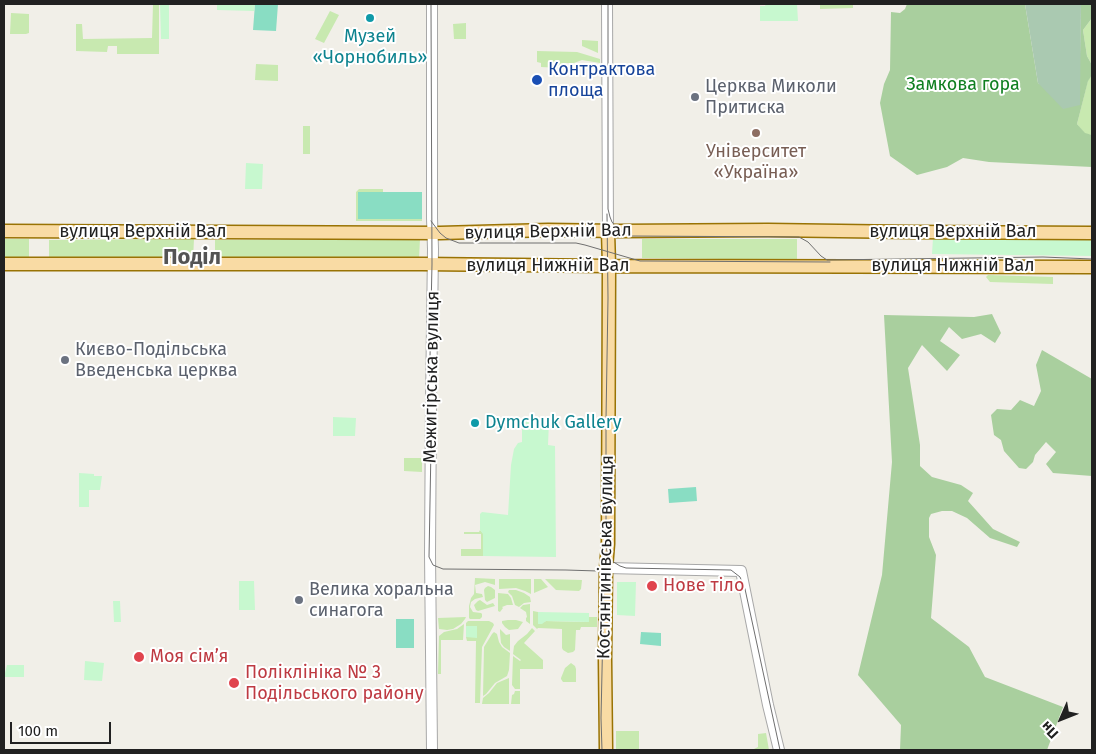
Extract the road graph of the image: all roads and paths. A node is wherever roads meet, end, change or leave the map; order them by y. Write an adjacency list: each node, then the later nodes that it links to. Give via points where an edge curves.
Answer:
1 (432, 4): 5 (street, Межигірська вулиця)
2 (607, 4): 4 (street, Костянтинівська вулиця)
3 (4, 231): 5 (main road, вулиця Верхній Вал)
4 (608, 231): 5 (main road, вулиця Верхній Вал); 6 (main road, вулиця Верхній Вал); 9 (main road, Костянтинівська вулиця)
5 (433, 233): 8 (street, Межигірська вулиця)
6 (1092, 233)
7 (4, 264): 8 (main road, вулиця Нижній Вал)
8 (433, 265): 9 (main road, вулиця Нижній Вал); 12 (street, Межигірська вулиця, via 430,403)
9 (609, 266): 10 (main road, вулиця Нижній Вал); 11 (main road, Костянтинівська вулиця)
10 (1092, 267)
11 (606, 568): 13 (main road, Костянтинівська вулиця); 14 (street, via 741,571)
12 (432, 750)
13 (606, 750)
14 (779, 750)

